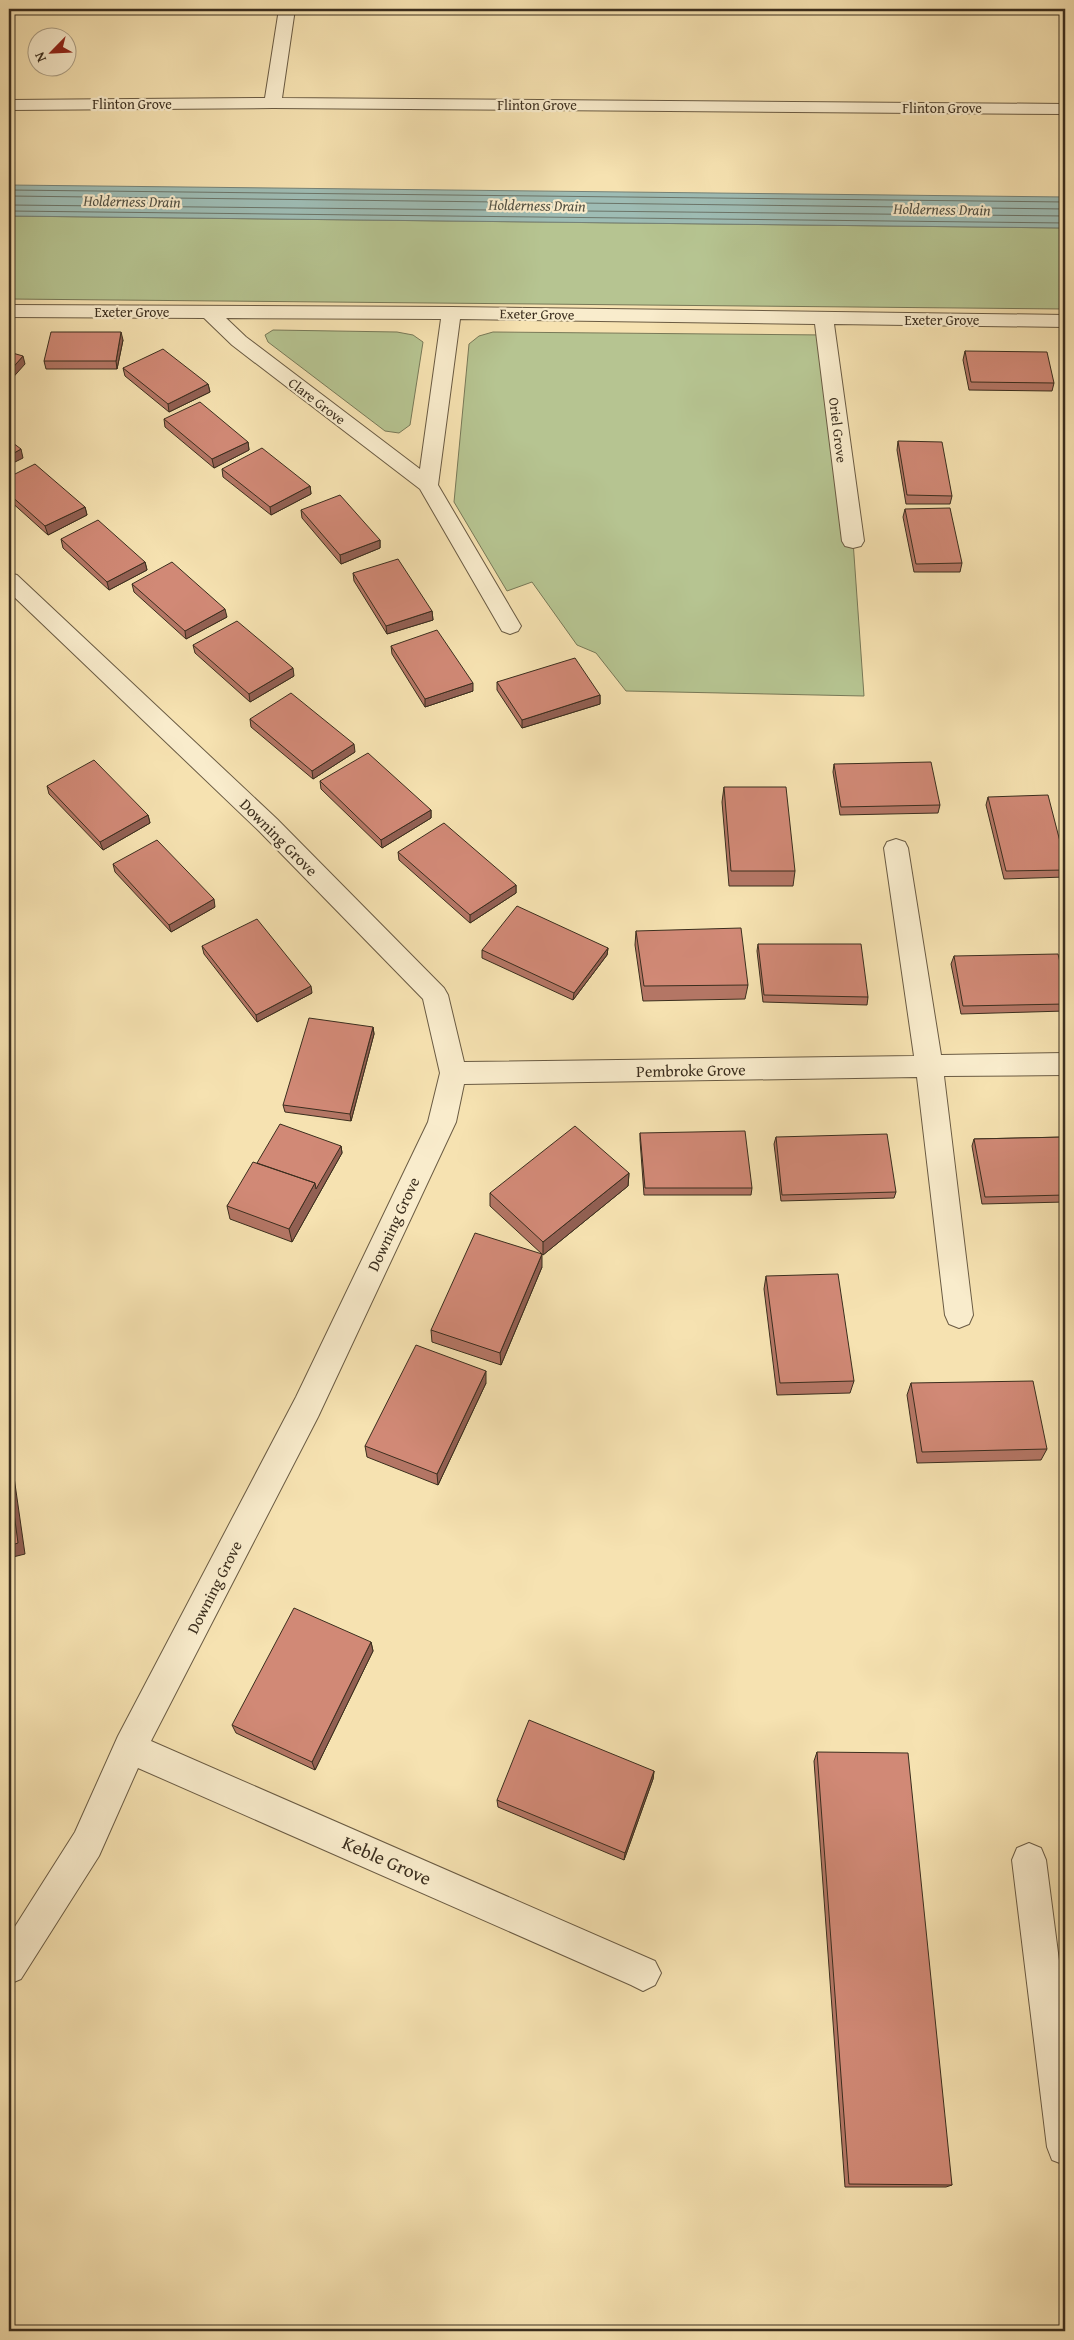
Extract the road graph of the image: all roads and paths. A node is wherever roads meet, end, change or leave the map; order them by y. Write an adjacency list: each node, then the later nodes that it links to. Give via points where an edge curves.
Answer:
1 (287, 9): 2 (street)
2 (273, 103): 3 (street, Flinton Grove); 4 (street, Flinton Grove)
3 (9, 105)
4 (1065, 109)
5 (9, 311): 6 (street, Exeter Grove)
6 (209, 312): 7 (street, Exeter Grove); 10 (street, Clare Grove, via 238,342)
7 (451, 313): 8 (street, Exeter Grove); 10 (street)
8 (824, 319): 9 (street, Exeter Grove); 11 (street, Oriel Grove)
9 (1065, 321)
10 (428, 485): 13 (street, Clare Grove)
11 (853, 541)
12 (9, 580): 17 (street, Downing Grove, via 268,825 435,996)
13 (510, 626)
14 (896, 848): 16 (street)
15 (1065, 1064): 16 (street, Pembroke Grove)
16 (929, 1066): 17 (street, Pembroke Grove); 18 (street)
17 (453, 1074): 19 (street, Downing Grove, via 442,1122 307,1407)
18 (959, 1314)
19 (130, 1748): 21 (street, Downing Grove, via 87,1844); 22 (street, Keble Grove)
20 (1029, 1860): 23 (street)
21 (9, 1967)
22 (643, 1973)
23 (1065, 2147)

